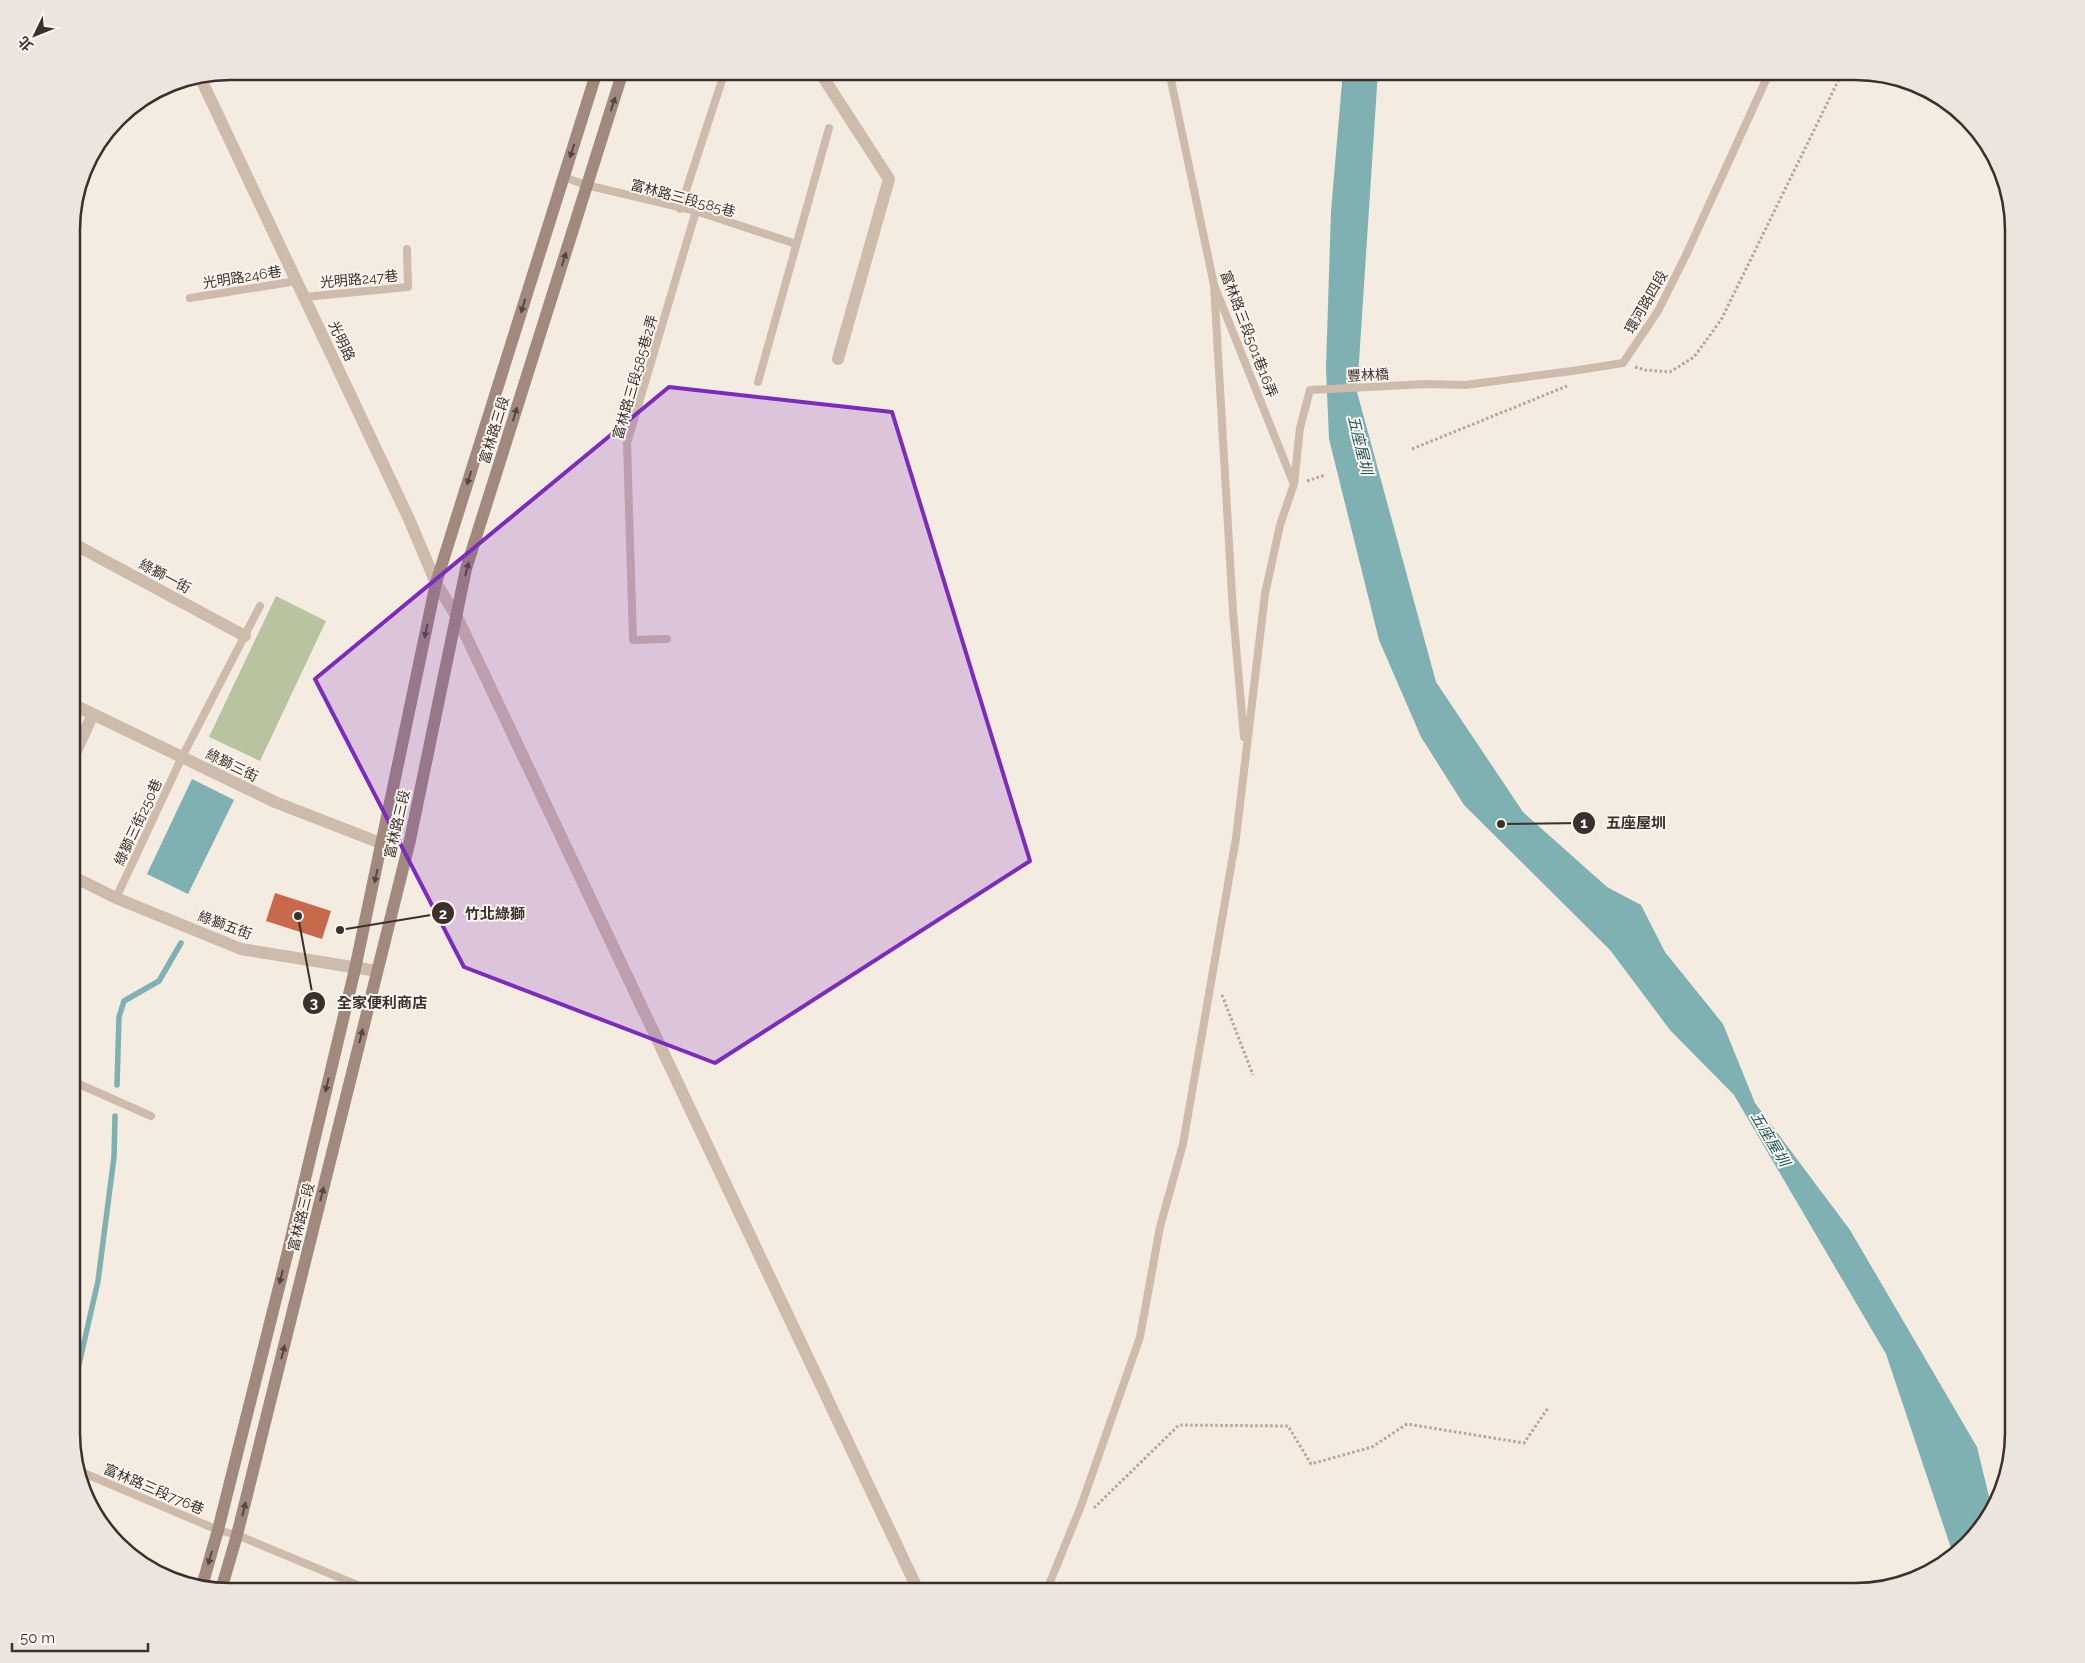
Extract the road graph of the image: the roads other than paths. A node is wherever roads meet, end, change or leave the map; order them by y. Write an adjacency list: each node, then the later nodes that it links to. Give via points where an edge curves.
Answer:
1 (594, 80): 9 (main road, 富林路三段, one-way to 9)
2 (620, 80): 10 (main road, 富林路三段, one-way to 2)
3 (722, 80): 11 (lane)
4 (826, 80): 19 (street, via 888,179)
5 (1171, 80): 16 (lane, 富林路三段501巷16弄)
6 (1766, 80): 21 (lane, 環河路四段, via 1658,311 1623,363 1465,384)
7 (203, 83): 15 (street, 光明路)
8 (829, 128): 13 (lane)
9 (564, 177): 10 (lane, 富林路三段585巷); 24 (main road, 富林路三段, one-way to 24)
10 (586, 185): 11 (lane, 富林路三段585巷); 26 (main road, 富林路三段, one-way to 10, via 466,569)
11 (680, 209): 12 (lane, 富林路三段585巷)
12 (696, 211): 13 (lane, 富林路三段585巷); 28 (lane, 富林路三段585巷2弄, via 627,443 633,640)
13 (796, 244): 20 (lane)
14 (407, 249): 17 (lane, 光明路247巷, via 408,287)
15 (297, 281): 17 (street, 光明路); 18 (lane, 光明路246巷)
16 (1214, 285): 22 (lane, 富林路三段501巷16弄); 32 (lane, via 1233,612)
17 (304, 297): 24 (street, 光明路)
18 (190, 298)
19 (838, 359)
20 (758, 382)
21 (1427, 384): 22 (lane, 豐林橋, via 1310,390 1300,428)
22 (1294, 484): 32 (lane, via 1280,525 1265,594)
23 (80, 547): 27 (street, 綠獅一街)
24 (436, 583): 26 (street, 光明路); 34 (main road, 富林路三段, one-way to 34)
25 (260, 606): 27 (lane, 綠獅三街250巷)
26 (456, 616): 38 (main road, 富林路三段, via 410,840); 47 (street, 光明路)
27 (244, 636): 33 (lane, 綠獅三街250巷)
28 (667, 639)
29 (80, 708): 30 (street, 綠獅三街)
30 (93, 714): 31 (street); 33 (street, 綠獅三街)
31 (80, 742)
32 (1245, 753): 48 (lane, via 1236,838 1183,1144 1160,1227 1140,1337 1081,1506)
33 (182, 757): 34 (street, 綠獅三街, via 275,802); 36 (lane, 綠獅三街250巷)
34 (383, 844): 37 (main road, 富林路三段, one-way to 37)
35 (80, 880): 36 (street, 綠獅五街)
36 (116, 898): 37 (street, 綠獅五街, via 241,949)
37 (355, 969): 38 (street, 綠獅五街); 42 (main road, 富林路三段, one-way to 42)
38 (376, 971): 43 (main road, 富林路三段, one-way to 38)
39 (80, 1085): 40 (lane)
40 (151, 1116)
41 (86, 1474): 42 (lane, 富林路三段776巷)
42 (218, 1530): 43 (lane, 富林路三段776巷); 44 (main road, 富林路三段, one-way to 44)
43 (237, 1535): 45 (main road, 富林路三段); 46 (lane, 富林路三段776巷)
44 (204, 1580)
45 (223, 1583)
46 (352, 1583)
47 (915, 1583)
48 (1050, 1583)

